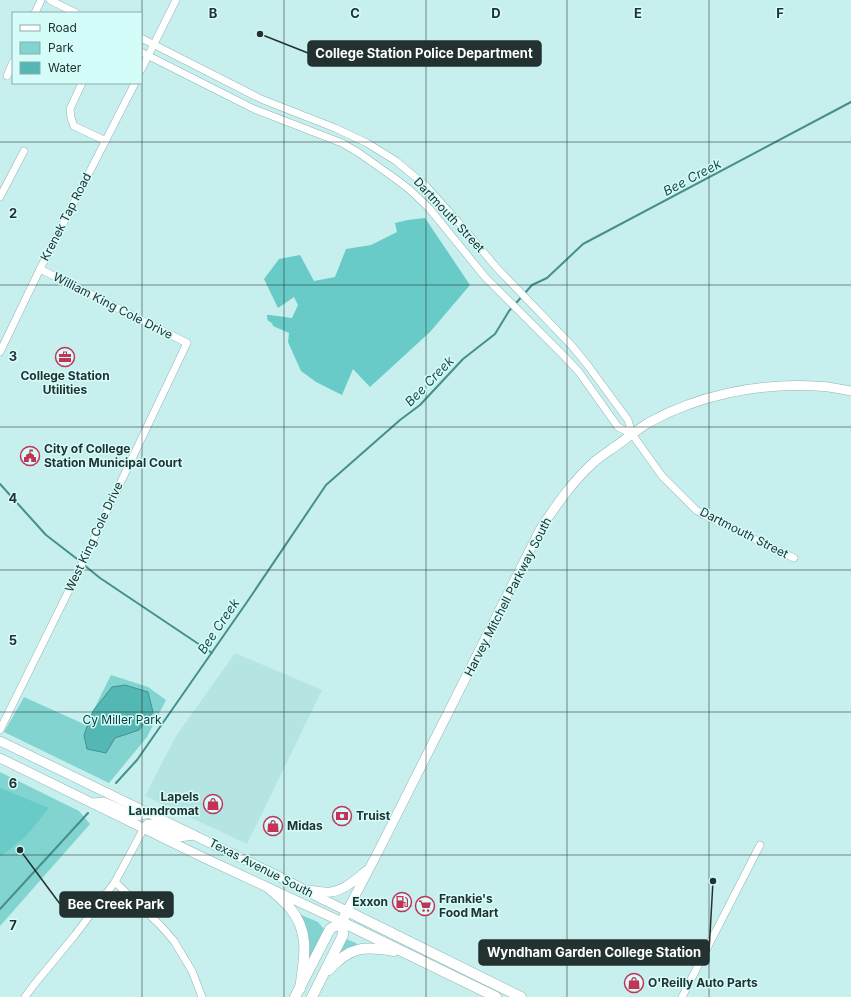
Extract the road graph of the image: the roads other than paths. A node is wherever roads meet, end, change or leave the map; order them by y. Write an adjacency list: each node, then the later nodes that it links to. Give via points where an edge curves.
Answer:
1 (41, 0): 4 (street)
2 (50, 0): 5 (street)
3 (176, 0): 7 (street)
4 (35, 12)
5 (74, 12)
6 (142, 38): 7 (street, Dartmouth Street)
7 (154, 44): 9 (street); 22 (street, Dartmouth Street, via 262,99 367,143 396,161 426,186 496,266 573,347 628,420)
8 (142, 53): 9 (street, Dartmouth Street)
9 (148, 56): 11 (street); 22 (street, Dartmouth Street, via 254,109 342,143 409,189 429,208 485,277 579,372 618,427)
10 (12, 64): 12 (street)
11 (142, 68)
12 (7, 76)
13 (82, 84): 15 (street, via 70,108 70,118 74,126)
14 (134, 84): 15 (street, Krenek Tap Road)
15 (106, 141): 18 (street, Krenek Tap Road)
16 (24, 151): 17 (street)
17 (0, 197)
18 (40, 269): 19 (street, William King Cole Drive); 20 (street, Krenek Tap Road)
19 (187, 343): 24 (street, West King Cole Drive)
20 (1, 350)
21 (851, 391): 22 (main road, Harvey Mitchell Parkway South, via 816,386 742,390 670,412)
22 (632, 434): 23 (street, Dartmouth Street, via 662,476 696,510); 32 (main road, Harvey Mitchell Parkway South, via 595,462 574,483 541,528)
23 (794, 558)
24 (0, 730)
25 (0, 741): 28 (main road, Texas Avenue South)
26 (0, 758): 27 (main road, Texas Avenue South)
27 (91, 803): 28 (main road, via 104,802 136,816); 29 (main road, Texas Avenue South)
28 (149, 814): 30 (main road, Texas Avenue South)
29 (144, 828): 30 (main road, via 148,824 179,837); 33 (street); 34 (main road, Texas Avenue South)
30 (194, 835): 35 (main road, Texas Avenue South)
31 (760, 845): 46 (street)
32 (369, 869): 35 (main road, via 338,890 330,892); 36 (main road, Harvey Mitchell Parkway South)
33 (115, 882): 41 (street); 42 (street, via 174,941 192,971)
34 (270, 889): 37 (main road, Texas Avenue South); 40 (highway, via 290,908 302,929 305,950)
35 (304, 889): 36 (main road, Texas Avenue South)
36 (347, 911): 37 (highway, Harvey Mitchell Parkway South); 45 (highway, Texas Avenue South)
37 (342, 922): 38 (highway, Texas Avenue South); 39 (highway, Harvey Mitchell Parkway South, via 343,935); 40 (highway, Harvey Mitchell Parkway South, via 330,929)
38 (406, 953): 39 (highway, via 359,949 339,960); 44 (highway, Texas Avenue South)
39 (320, 981): 43 (highway, Harvey Mitchell Parkway South)
40 (298, 993)
41 (25, 997)
42 (202, 997)
43 (312, 997)
44 (496, 997)
45 (521, 997)
46 (682, 997)

